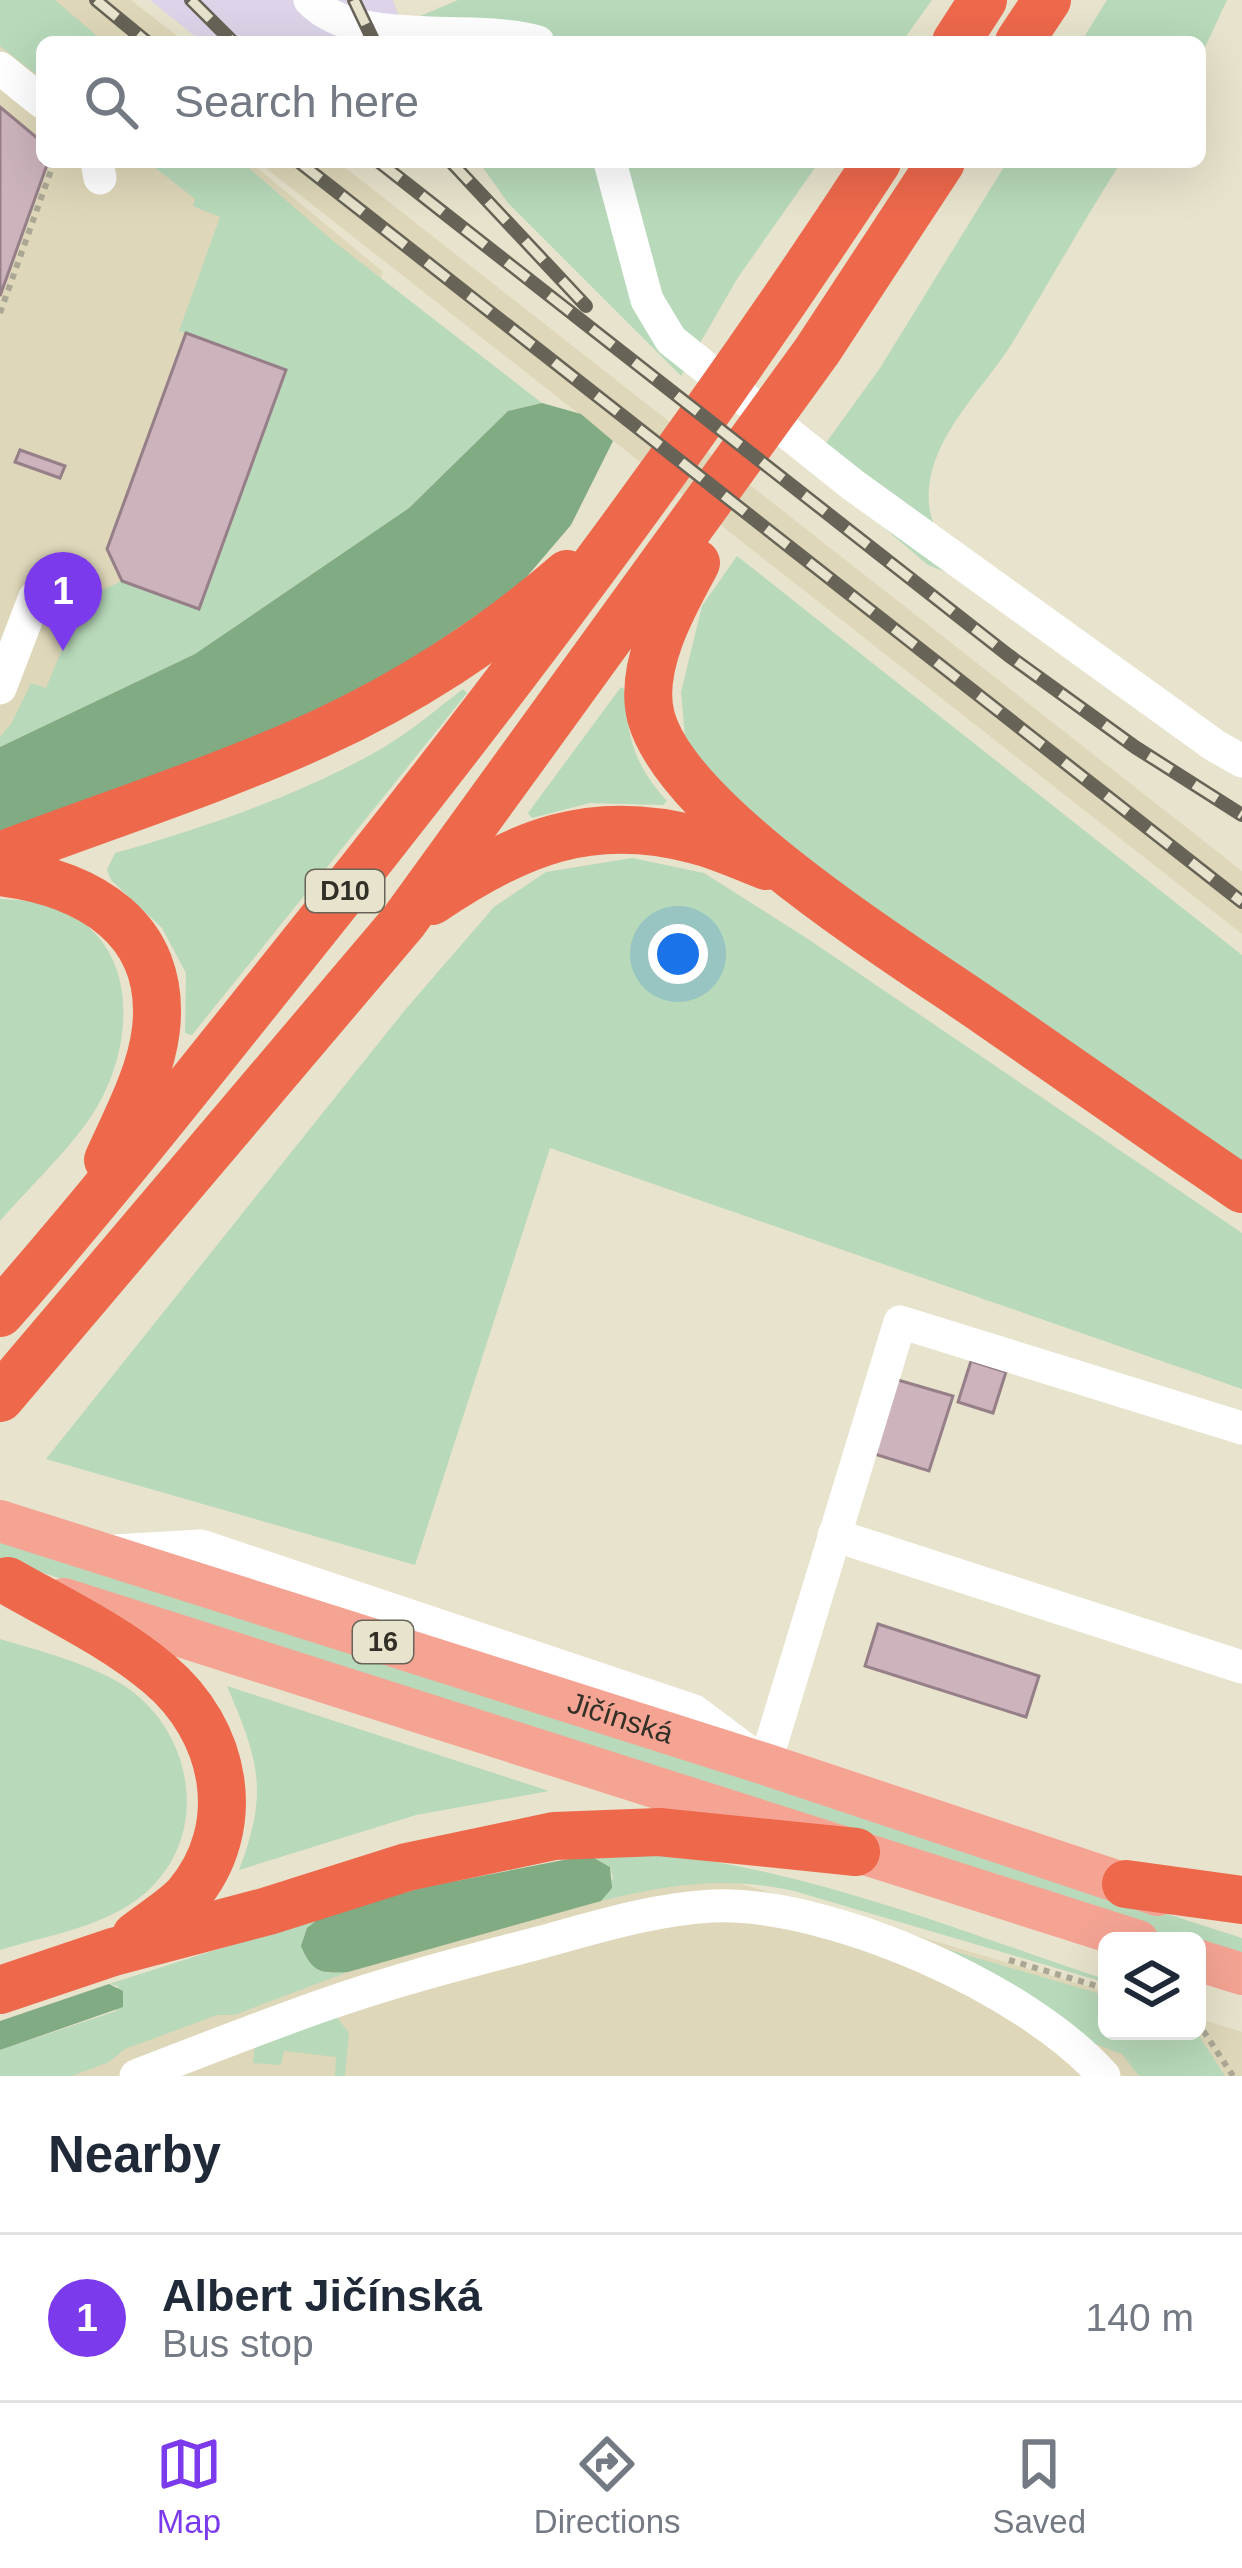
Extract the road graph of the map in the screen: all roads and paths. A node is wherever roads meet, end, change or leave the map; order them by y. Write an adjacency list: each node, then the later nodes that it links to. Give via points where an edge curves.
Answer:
1 (310, 0): 4 (lane, via 338,21)
2 (983, 0): 5 (highway)
3 (1047, 0): 6 (highway)
4 (505, 36)
5 (960, 36)
6 (1023, 36)
7 (0, 68): 8 (lane)
8 (36, 96)
9 (52, 168): 13 (path)
10 (612, 168): 18 (lane, via 647,300 671,340 853,484)
11 (873, 168): 14 (highway, D10, via 776,317)
12 (936, 168): 15 (highway, D10)
13 (0, 313)
14 (602, 550): 19 (highway, via 445,665 320,734); 24 (highway, D10, via 388,838)
15 (660, 596): 21 (highway, via 650,714 665,749); 22 (highway, D10)
16 (35, 597): 17 (lane)
17 (3, 681)
18 (1242, 761)
19 (0, 856)
20 (0, 872): 24 (highway, via 78,890 121,919 156,987 147,1064)
21 (785, 873): 22 (highway, via 696,840 593,831 487,864); 23 (highway)
22 (404, 921): 26 (highway, D10)
23 (1242, 1189)
24 (78, 1224): 25 (highway, D10)
25 (0, 1313)
26 (6, 1391)
27 (1242, 1428): 29 (lane, via 900,1322)
28 (0, 1521): 32 (main road, Jičínská / 16)
29 (833, 1535): 31 (lane); 32 (lane)
30 (4, 1579): 33 (main road, Jičínská); 38 (highway, via 161,1676 215,1750 224,1797 213,1855 183,1900)
31 (1242, 1667)
32 (765, 1764): 34 (main road, Jičínská / 16)
33 (856, 1852): 37 (main road, Jičínská); 38 (highway, via 659,1832 554,1836 407,1867)
34 (1126, 1884): 35 (highway); 36 (main road, Jičínská / 16)
35 (1242, 1900)
36 (1242, 1921)
37 (1109, 1932)
38 (113, 1952): 41 (highway)
39 (1206, 1963): 40 (main road)
40 (1242, 1974)
41 (0, 1990)
42 (1206, 2034): 45 (path)
43 (136, 2076): 44 (lane, via 327,2004 641,1917 712,1906 757,1909 899,1946 1001,1993)
44 (1104, 2076)
45 (1233, 2076)

